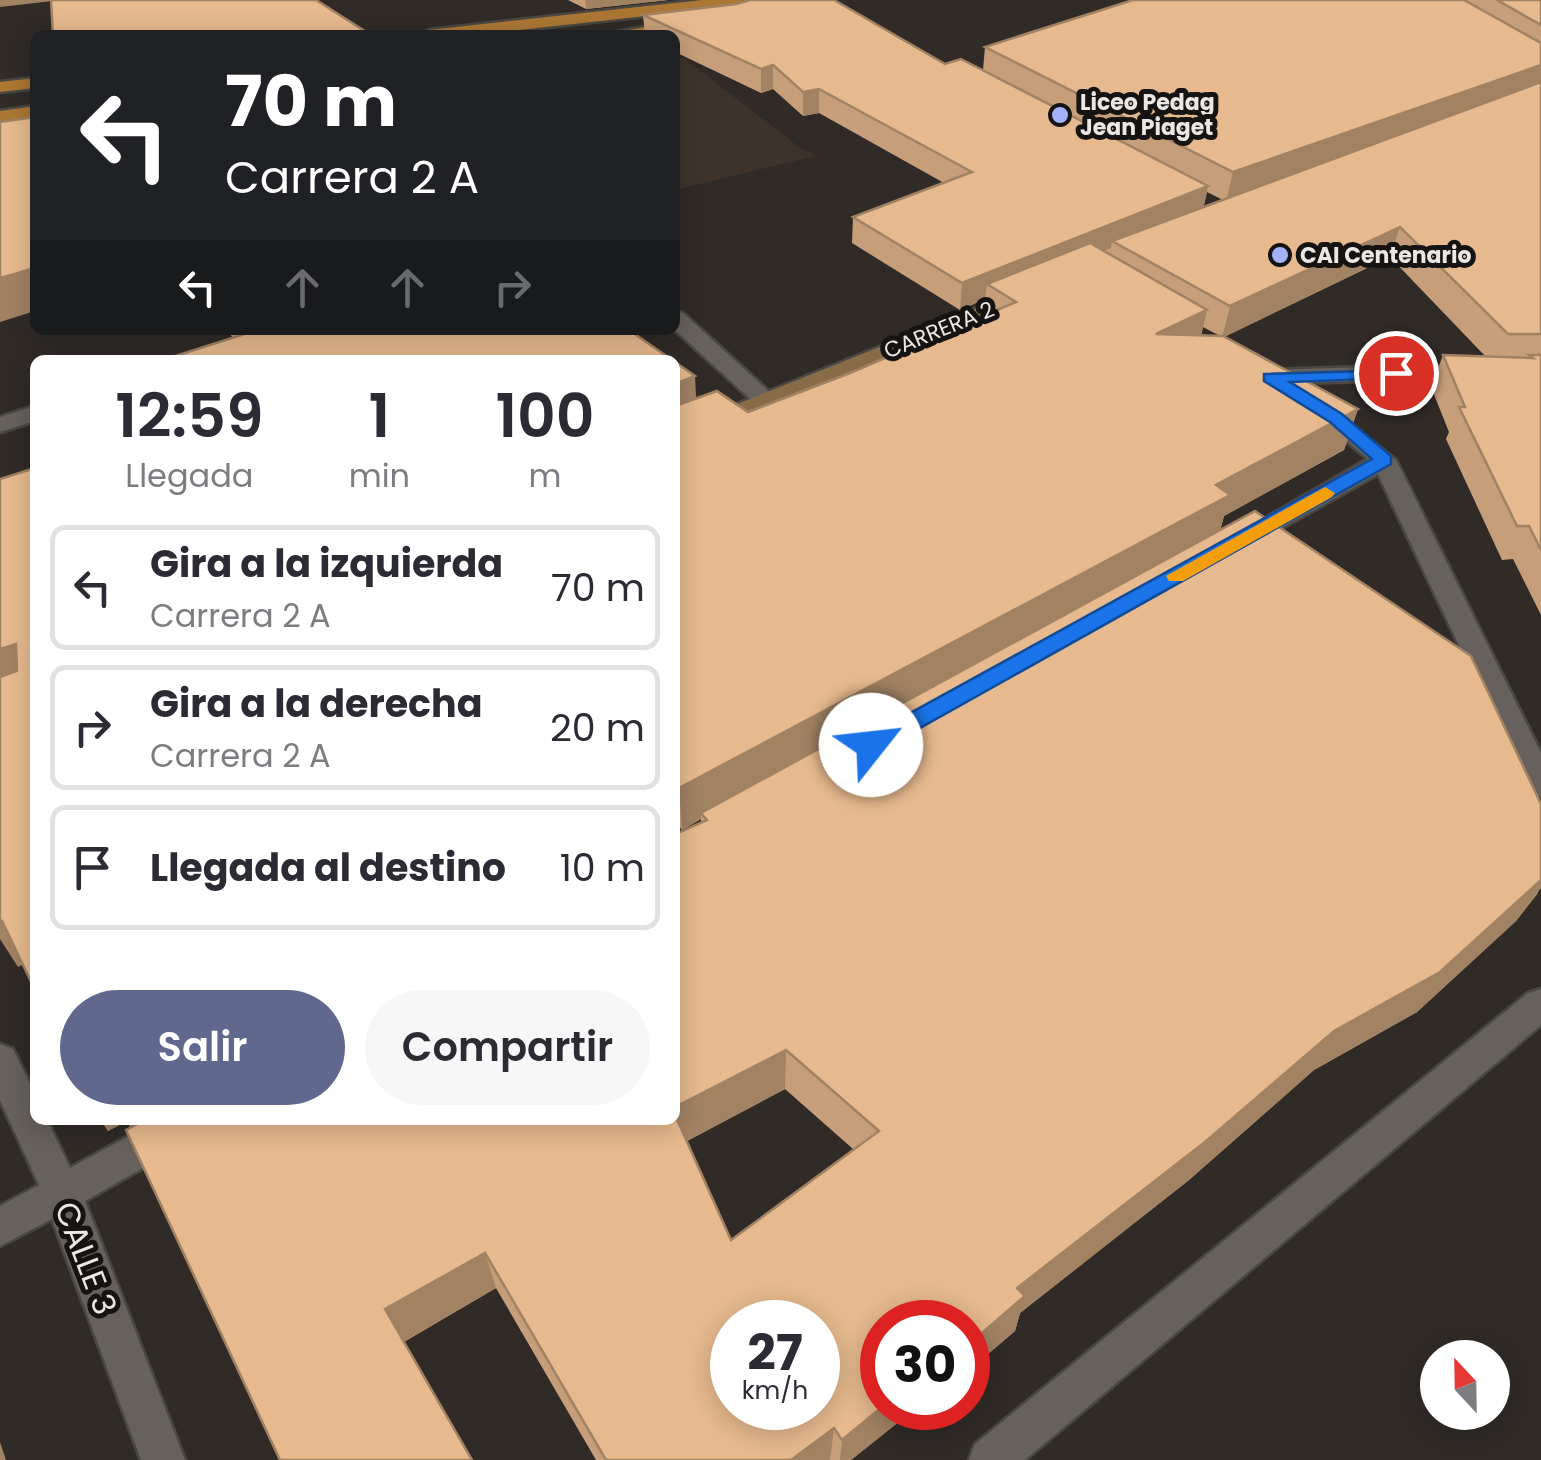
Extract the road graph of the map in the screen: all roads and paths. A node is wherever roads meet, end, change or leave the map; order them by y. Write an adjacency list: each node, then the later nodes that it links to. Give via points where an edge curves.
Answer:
1 (745, 0): 3 (main road)
2 (761, 10): 4 (main road)
3 (474, 30)
4 (647, 30)
5 (30, 84): 6 (main road)
6 (0, 87)
7 (30, 113): 8 (main road)
8 (0, 116)
9 (1033, 292): 12 (street, CARRERA 2)
10 (680, 323): 12 (street)
11 (1541, 376): 16 (street, via 1262,372 1336,418)
12 (766, 400): 15 (street, CARRERA 2)
13 (30, 416): 14 (street)
14 (0, 425)
15 (680, 436)
16 (1384, 460): 17 (street); 18 (street)
17 (1209, 558)
18 (1541, 785)
19 (1541, 1004): 27 (street)
20 (0, 1060): 21 (street, CALLE 3)
21 (30, 1124)
22 (31, 1125): 24 (street, CALLE 3)
23 (184, 1125): 24 (street)
24 (62, 1192): 25 (street); 26 (street, CALLE 3)
25 (0, 1227)
26 (162, 1460)
27 (991, 1460)

